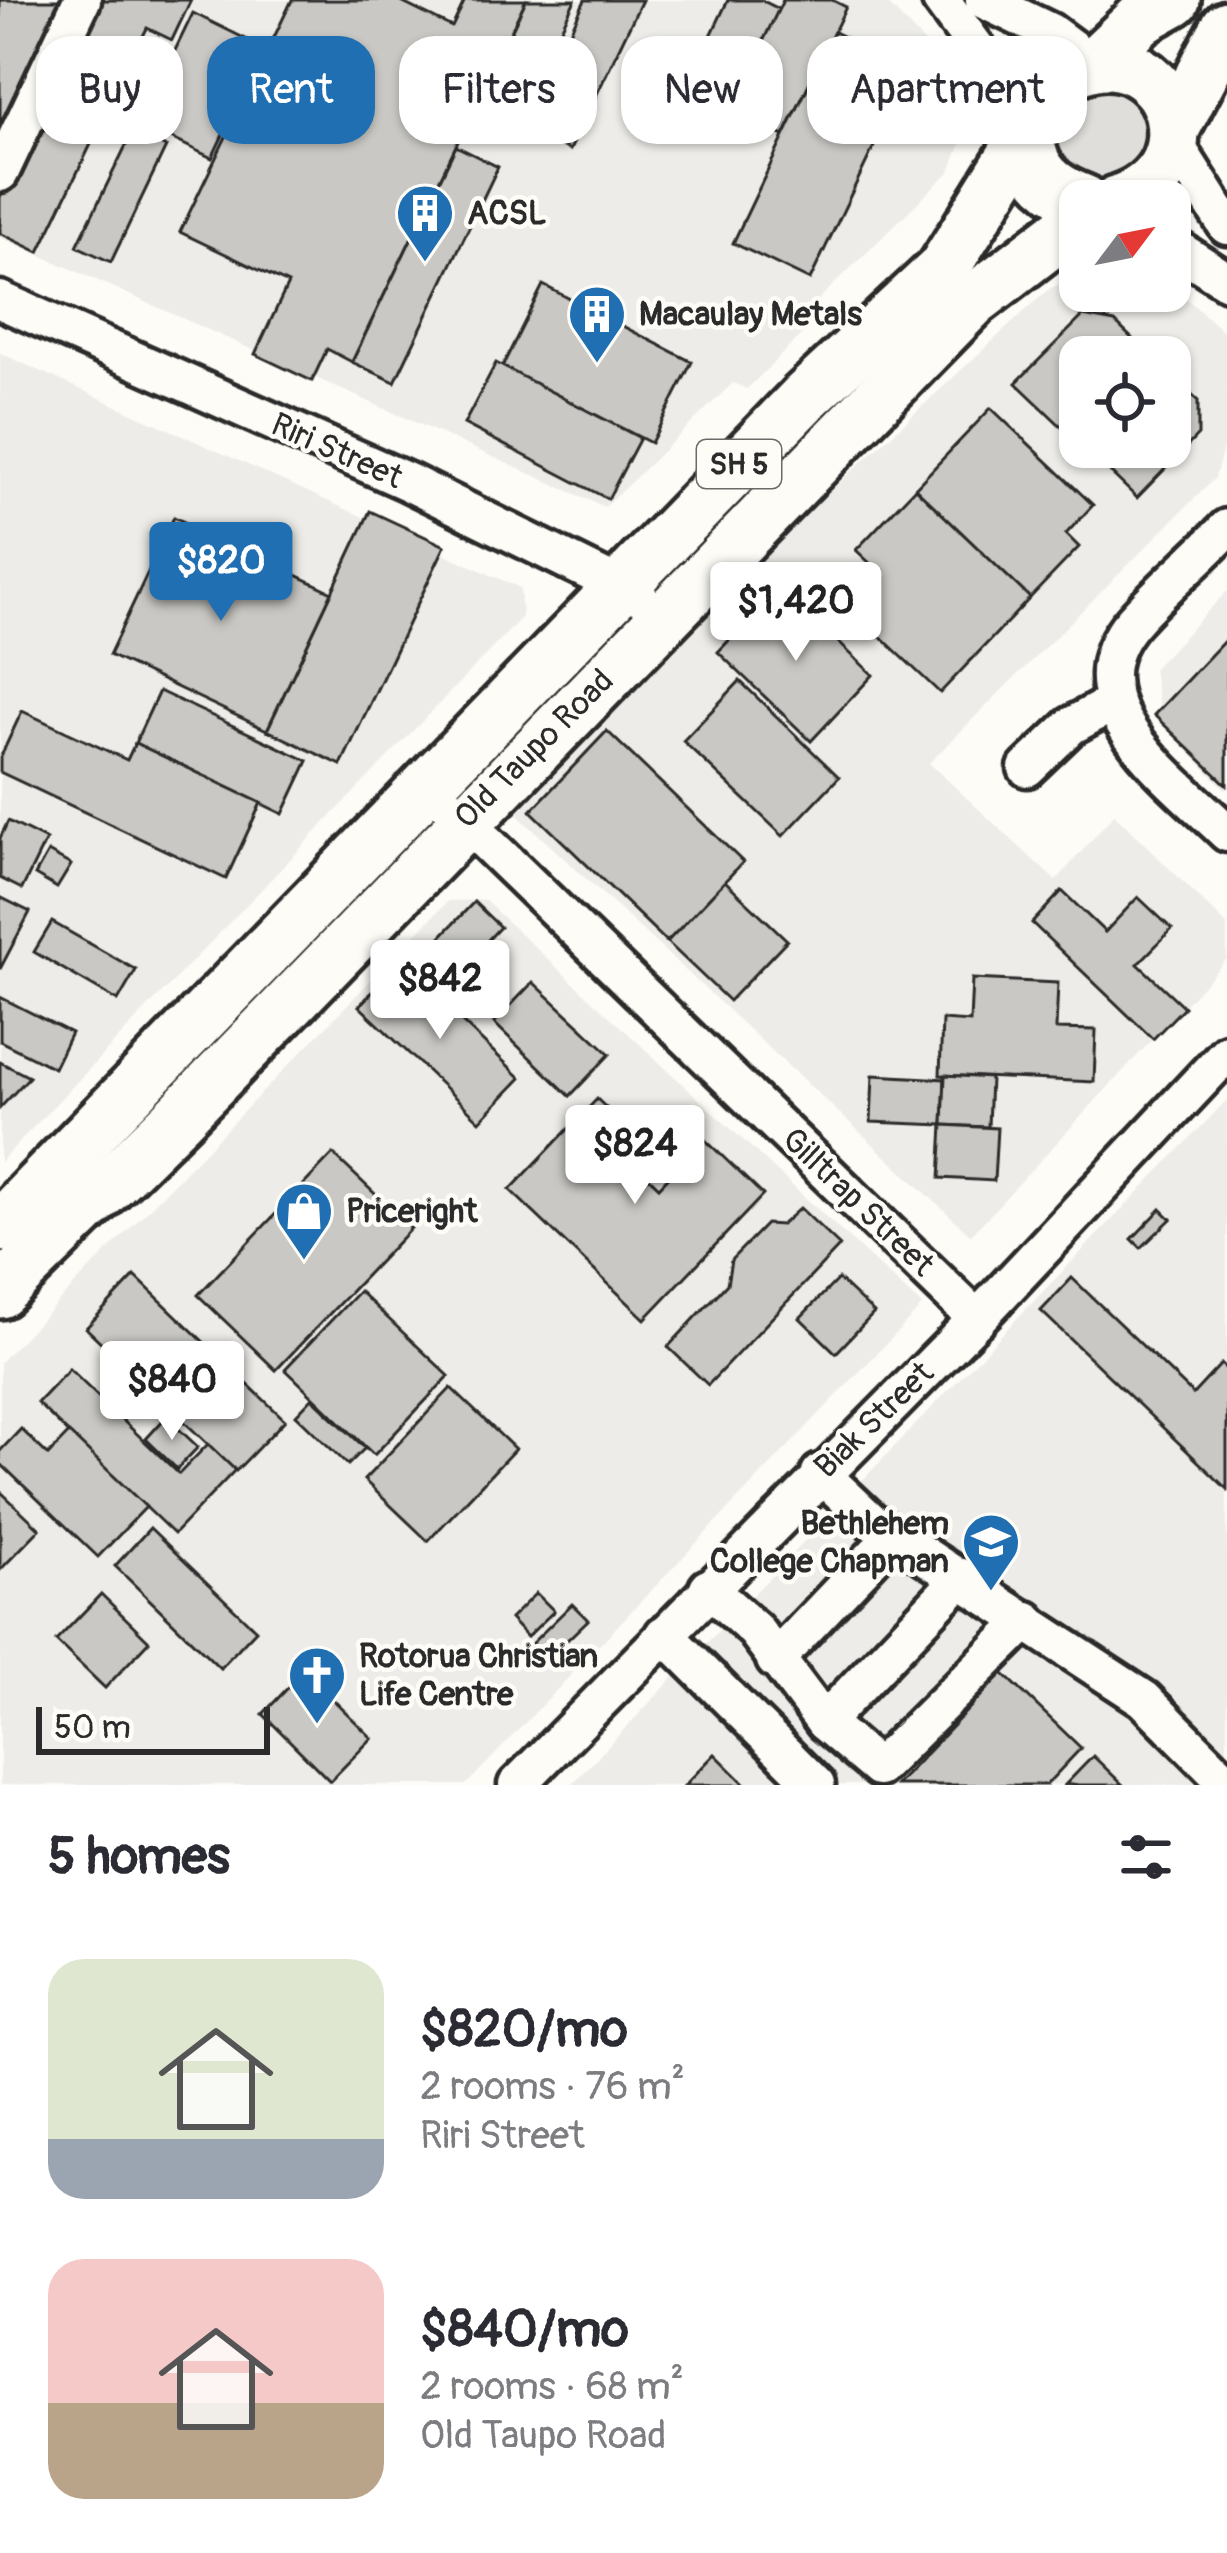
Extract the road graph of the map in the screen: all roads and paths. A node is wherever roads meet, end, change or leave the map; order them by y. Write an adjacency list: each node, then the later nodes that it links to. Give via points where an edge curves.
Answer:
1 (82, 0): 12 (street)
2 (941, 0): 6 (street)
3 (984, 0): 7 (street)
4 (1174, 0): 7 (highway, SH 5)
5 (1227, 27): 9 (highway)
6 (967, 36)
7 (1093, 60): 8 (highway, SH 5); 9 (highway, via 1144,74 1165,98)
8 (1087, 62)
9 (1173, 135): 13 (highway); 15 (street)
10 (1019, 144): 21 (highway, Old Taupo Road / SH 5, via 943,269)
11 (1031, 144): 14 (highway)
12 (0, 173)
13 (1152, 180)
14 (1059, 187)
15 (1227, 226)
16 (1059, 235): 22 (highway, Old Taupo Road / SH 5, via 973,301)
17 (1191, 258): 18 (street)
18 (1227, 281)
19 (0, 300): 21 (street, Riri Street)
20 (1227, 528): 23 (street, via 1130,624 1109,671)
21 (620, 586): 22 (street, Riri Street); 25 (highway, Old Taupo Road / SH 5)
22 (668, 614): 25 (highway, Old Taupo Road / SH 5)
23 (1111, 704): 24 (street, via 1071,726); 26 (street)
24 (1027, 767)
25 (445, 803): 28 (highway, Old Taupo Road / SH 5); 29 (highway, Old Taupo Road / SH 5, via 179,1117); 30 (street, Gilltrap Street)
26 (1227, 833)
27 (1227, 1053): 30 (street, Biak Street)
28 (0, 1226)
29 (0, 1292)
30 (977, 1319): 31 (street, Biak Street)
31 (820, 1473): 32 (street); 34 (street, Biak Street)
32 (894, 1534): 33 (street); 37 (street)
33 (962, 1577): 35 (street); 38 (street)
34 (708, 1588): 36 (street, Biak Street); 37 (street)
35 (1027, 1621): 38 (street, via 878,1768); 39 (street, via 1144,1699)
36 (664, 1634): 40 (street, Biak Street); 41 (street)
37 (775, 1660): 38 (street)
38 (824, 1722)
39 (1227, 1782)
40 (518, 1785)
41 (816, 1785)

